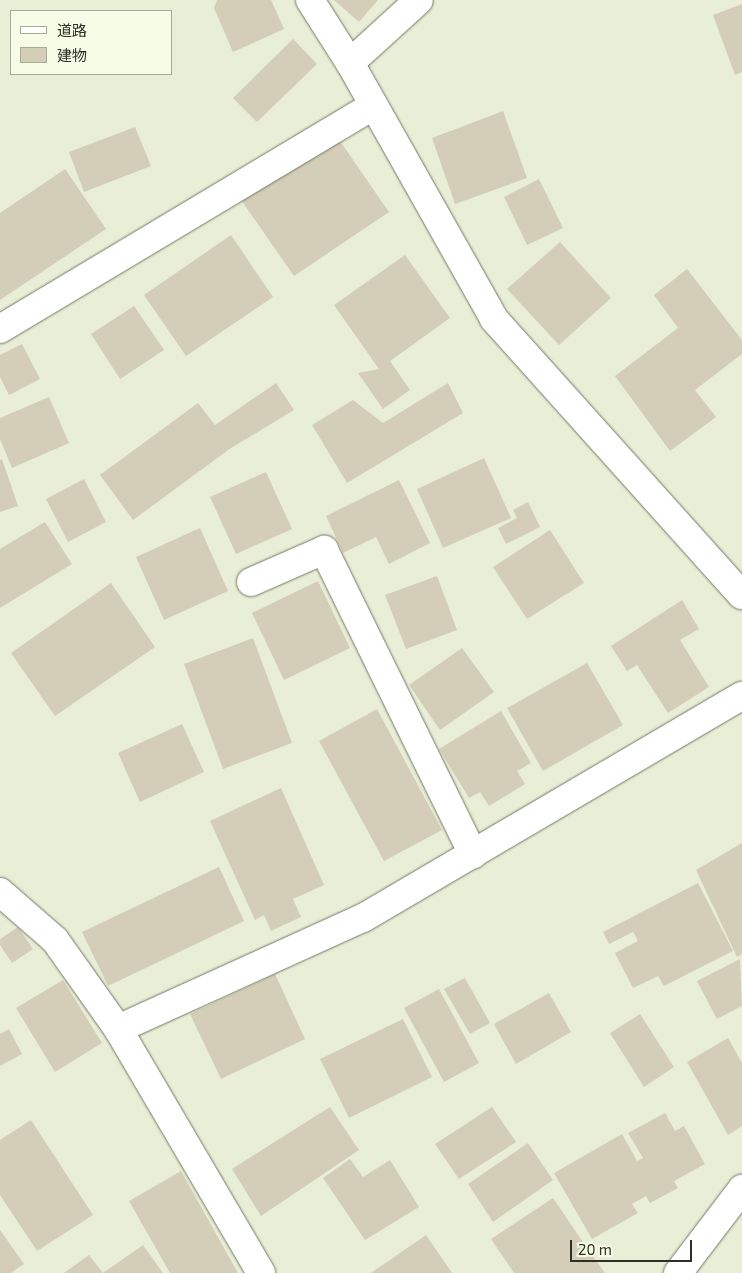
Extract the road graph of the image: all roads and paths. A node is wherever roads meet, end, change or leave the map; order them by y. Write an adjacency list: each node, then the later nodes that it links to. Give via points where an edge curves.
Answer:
1 (310, 0): 3 (street)
2 (419, 0): 3 (street)
3 (350, 63): 4 (street)
4 (372, 106): 5 (street); 7 (street, via 494,319)
5 (0, 329)
6 (251, 582): 9 (street, via 324,550)
7 (742, 595)
8 (742, 696): 9 (street)
9 (473, 854): 11 (street, via 363,918)
10 (0, 892): 11 (street, via 55,940)
11 (118, 1029): 13 (street)
12 (742, 1189): 14 (street)
13 (261, 1273)
14 (678, 1273)

